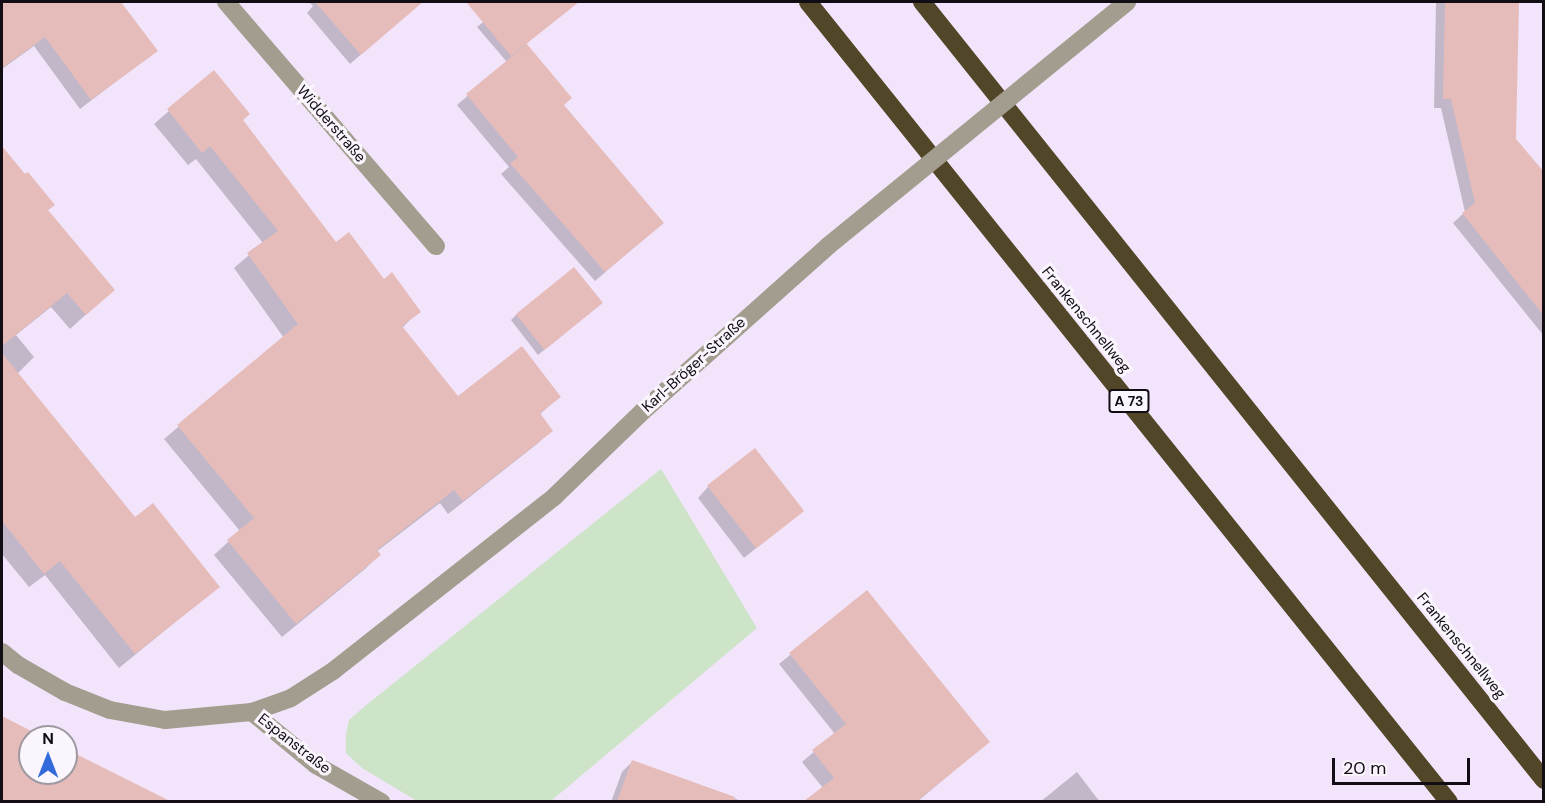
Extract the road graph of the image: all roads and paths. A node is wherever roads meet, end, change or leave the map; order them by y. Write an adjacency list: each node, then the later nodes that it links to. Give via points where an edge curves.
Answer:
1 (226, 2): 5 (street, Widderstraße)
2 (808, 2): 10 (highway, Frankenschnellweg / A 73)
3 (922, 2): 8 (highway, Frankenschnellweg)
4 (1127, 2): 7 (street, Karl-Bröger-Straße, bridge, via 828,246 643,411 555,496 333,671 291,698)
5 (436, 246)
6 (2, 652): 7 (street, Espanstraße, via 65,692 110,710 165,720)
7 (252, 712): 9 (street, Espanstraße, via 316,765)
8 (1544, 780)
9 (381, 801)
10 (1449, 801)

